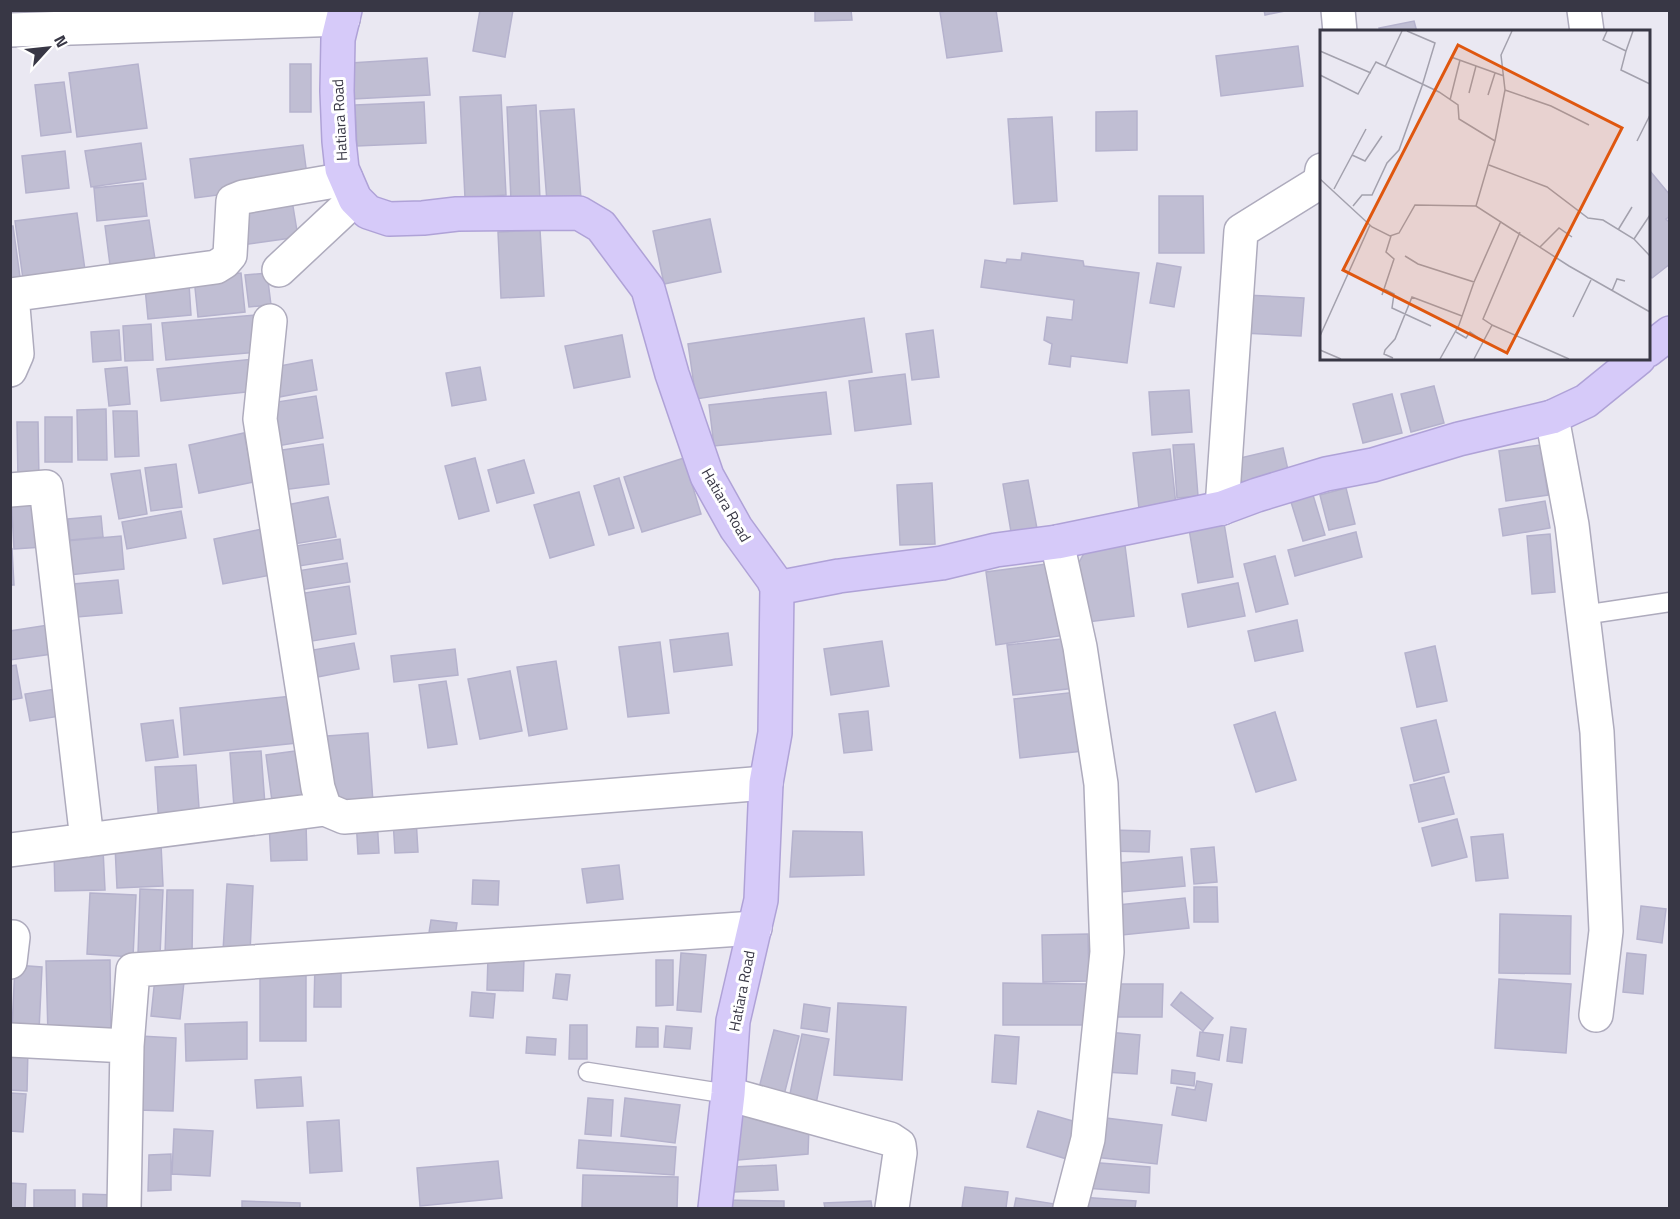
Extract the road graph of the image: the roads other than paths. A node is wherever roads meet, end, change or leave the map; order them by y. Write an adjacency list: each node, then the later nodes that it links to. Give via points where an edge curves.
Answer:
1 (1338, 10): 5 (street)
2 (1584, 10): 6 (street)
3 (344, 15): 4 (street); 8 (street, Hatiara Road, via 338,39 337,91 342,169)
4 (10, 30)
5 (1340, 30)
6 (1587, 30)
7 (1320, 182): 18 (street, via 1241,231)
8 (351, 189): 9 (street); 10 (street, via 233,201 230,255 216,267); 20 (street, Hatiara Road, via 368,212 388,219 579,213 601,226 648,289 707,476)
9 (279, 270)
10 (11, 295): 15 (street, via 17,354)
11 (270, 321): 24 (street, via 260,419 318,788)
12 (1670, 333): 13 (street)
13 (1650, 348)
14 (1635, 360): 16 (street, via 1586,401)
15 (10, 370)
16 (1552, 417): 18 (street, via 1326,474); 22 (street, via 1572,525)
17 (10, 490): 25 (street, via 46,487)
18 (1222, 508): 19 (street)
19 (1057, 542): 20 (street); 38 (street, via 1080,647 1101,784 1107,952 1088,1139)
20 (777, 588): 23 (street, Hatiara Road, via 775,733)
21 (1670, 602): 22 (lane)
22 (1583, 615): 30 (street, via 1597,732 1606,931)
23 (766, 783): 24 (street, via 344,817); 27 (street, Hatiara Road, via 762,900)
24 (325, 809): 25 (street)
25 (87, 840): 26 (street)
26 (10, 849)
27 (755, 928): 32 (street, via 133,970); 34 (street, Hatiara Road, via 733,1021)
28 (10, 937): 29 (street)
29 (10, 962)
30 (1596, 1015)
31 (10, 1040): 32 (street)
32 (127, 1046): 35 (street)
33 (588, 1072): 34 (lane)
34 (728, 1094): 36 (street, Hatiara Road); 37 (street, via 890,1139 899,1145)
35 (124, 1209)
36 (715, 1209)
37 (892, 1209)
38 (1070, 1209)

